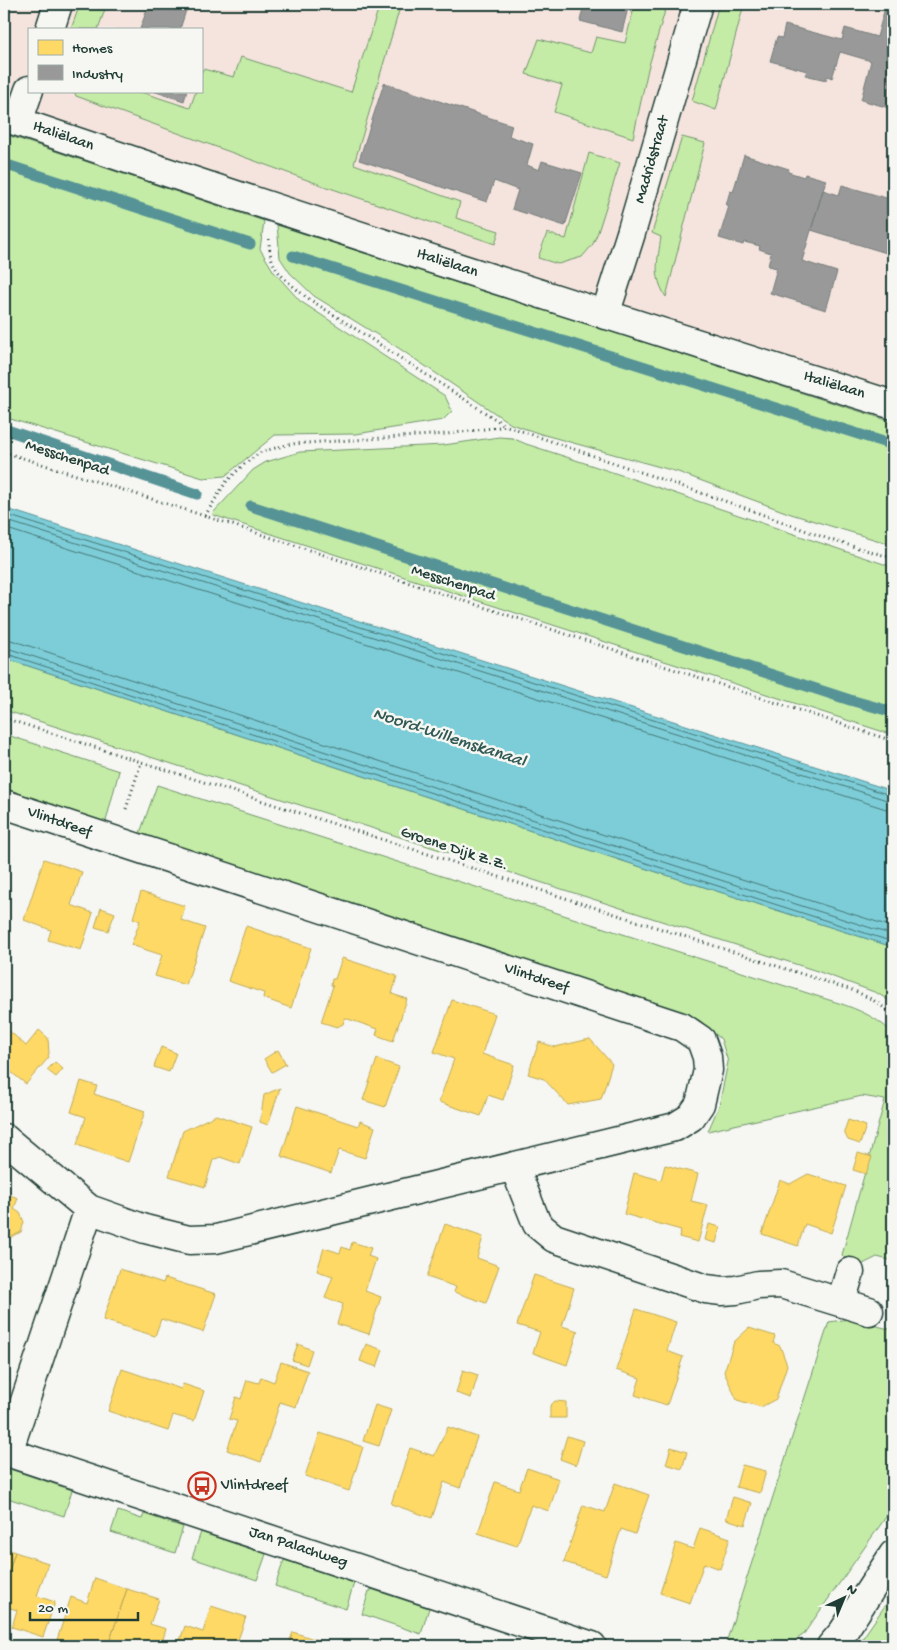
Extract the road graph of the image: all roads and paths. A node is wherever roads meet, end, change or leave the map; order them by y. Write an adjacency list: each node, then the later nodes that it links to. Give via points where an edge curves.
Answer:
1 (58, 4): 3 (street)
2 (698, 4): 7 (street, Madridstraat)
3 (50, 28)
4 (28, 92): 5 (street)
5 (11, 119): 6 (street, Italiëlaan)
6 (276, 209): 7 (street, Italiëlaan); 9 (path, via 269,228 269,252 279,274 306,297)
7 (604, 315): 8 (street, Italiëlaan)
8 (893, 405)
9 (507, 426): 11 (path, via 447,434 290,444 261,452 226,482); 12 (path, via 832,540)
10 (4, 452): 11 (path, Messchenpad)
11 (205, 516): 14 (path, Messchenpad)
12 (893, 558)
13 (4, 718): 15 (path, Groene Dijk Z.Z.)
14 (893, 741)
15 (141, 762): 17 (path); 18 (path, Groene Dijk Z.Z., via 855,991)
16 (4, 804): 17 (street, Vlintdreef)
17 (115, 842): 20 (street, Vlintdreef, via 682,1027 701,1040 708,1070 700,1104 691,1117 675,1126)
18 (893, 1014)
19 (4, 1138): 21 (street, Vlintdreef)
20 (514, 1166): 21 (street, Vlintdreef, via 216,1238 189,1240 145,1229); 23 (street, via 537,1224 554,1238 706,1289 729,1290 781,1284)
21 (89, 1209): 25 (street)
22 (850, 1272): 23 (street)
23 (841, 1302): 24 (street)
24 (870, 1311)
25 (6, 1451): 27 (street, Jan Palachweg)
26 (893, 1555): 28 (street)
27 (592, 1646)
28 (831, 1646)

